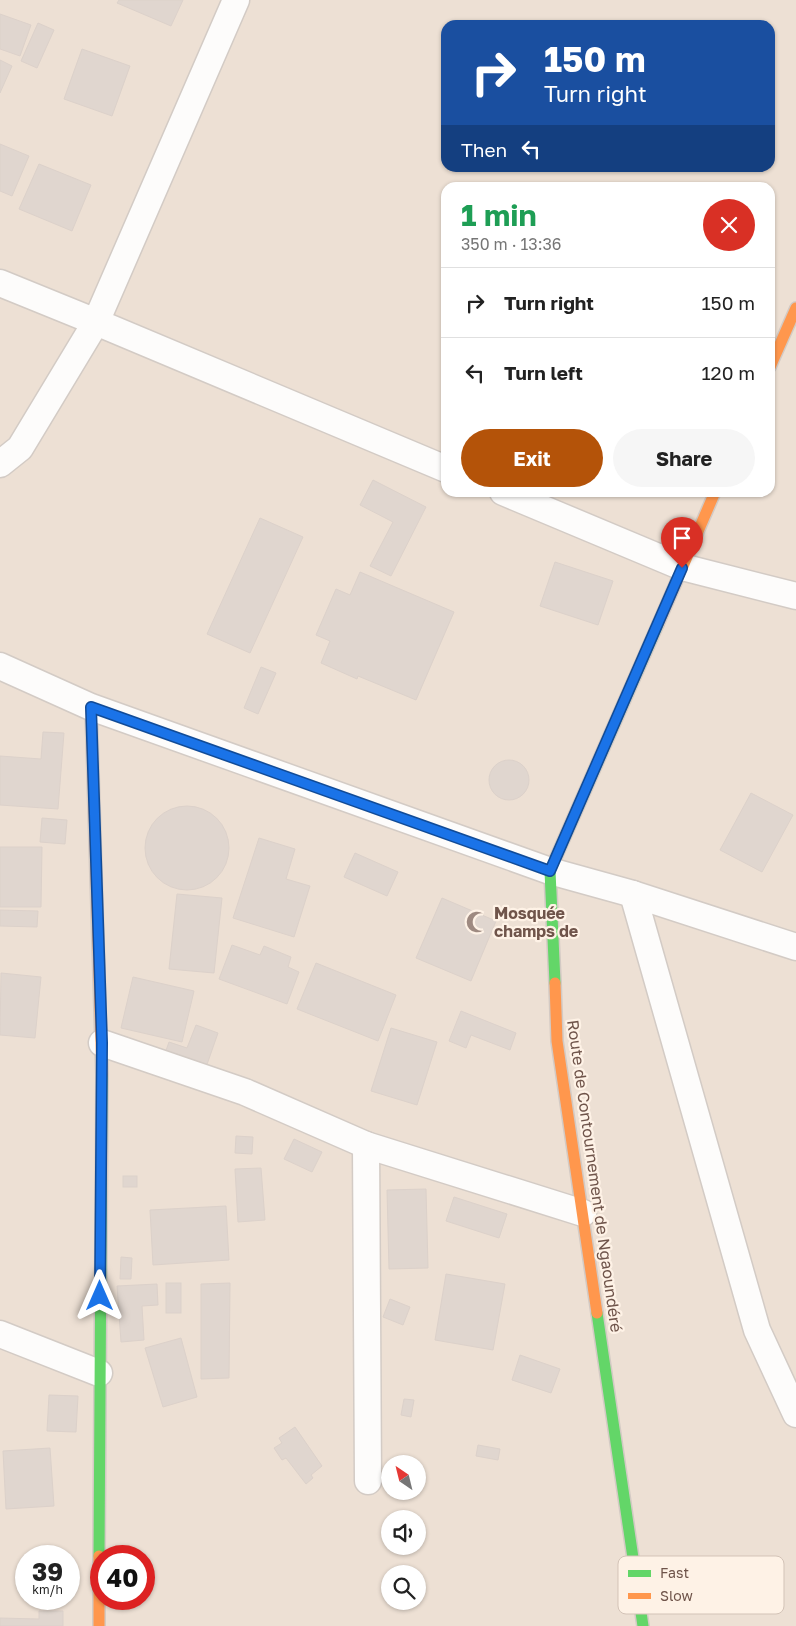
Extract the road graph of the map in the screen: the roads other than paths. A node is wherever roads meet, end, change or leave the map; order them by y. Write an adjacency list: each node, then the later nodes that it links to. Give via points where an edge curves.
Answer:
1 (236, 0): 4 (street)
2 (0, 284): 4 (street)
3 (796, 308): 5 (street)
4 (96, 322): 6 (street, via 20,448); 7 (street)
5 (775, 356)
6 (0, 464)
7 (441, 467)
8 (515, 497): 10 (street)
9 (713, 497): 10 (street, Route de Contournement de Ngaoundéré)
10 (682, 568): 11 (street); 14 (street, Route de Contournement de Ngaoundéré)
11 (796, 596)
12 (0, 666): 13 (street)
13 (91, 707): 14 (street); 17 (street)
14 (550, 871): 15 (street); 19 (street, Route de Contournement de Ngaoundéré, via 557,1041)
15 (633, 894): 16 (street); 22 (street, via 758,1330)
16 (796, 946)
17 (102, 1043): 18 (street, via 245,1092); 21 (street)
18 (366, 1145): 19 (street); 23 (street)
19 (583, 1213): 24 (street, Route de Contournement de Ngaoundéré)
20 (0, 1334): 21 (street)
21 (99, 1373): 25 (street)
22 (793, 1400)
23 (368, 1481)
24 (633, 1556)
25 (99, 1626)

